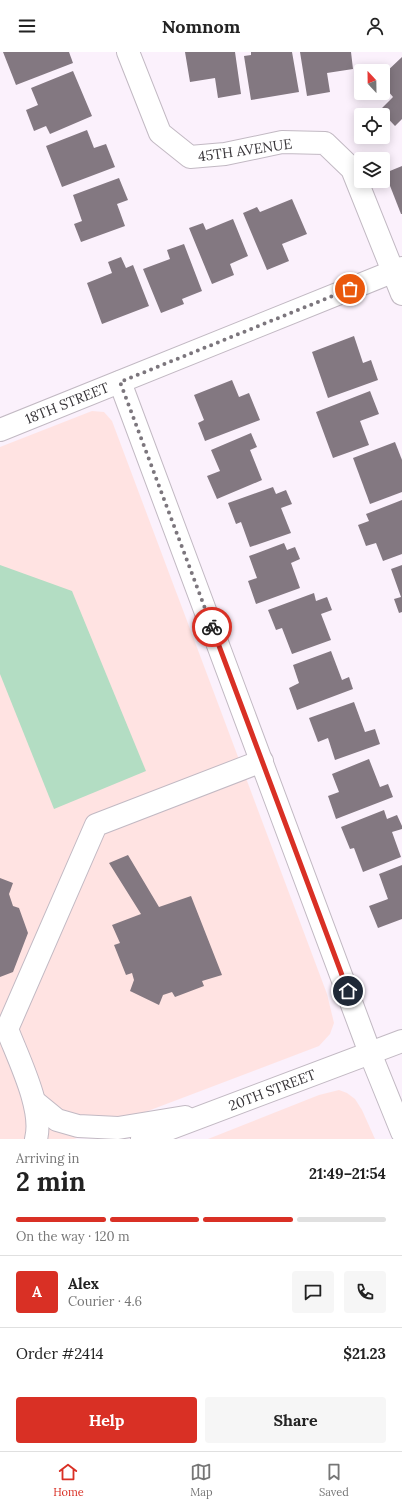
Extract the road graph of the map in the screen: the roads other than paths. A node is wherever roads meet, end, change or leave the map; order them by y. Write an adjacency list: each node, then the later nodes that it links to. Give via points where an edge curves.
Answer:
1 (128, 52): 2 (street, 45TH AVENUE, via 160,133 190,157 225,154 282,142 325,143 352,169)
2 (398, 270): 3 (street, 45TH AVENUE); 4 (street, 18TH STREET)
3 (402, 294)
4 (120, 382): 5 (street, 18TH STREET); 6 (street)
5 (0, 430)
6 (262, 761): 7 (street, via 96,825); 9 (street)
7 (3, 1028): 10 (street)
8 (402, 1041): 9 (street, 20TH STREET)
9 (370, 1053): 11 (street, 20TH STREET); 12 (street)
10 (35, 1102): 11 (street, via 57,1120 78,1126 112,1128); 13 (street)
11 (215, 1111): 14 (street, 20TH STREET)
12 (402, 1132)
13 (36, 1139)
14 (142, 1139)

